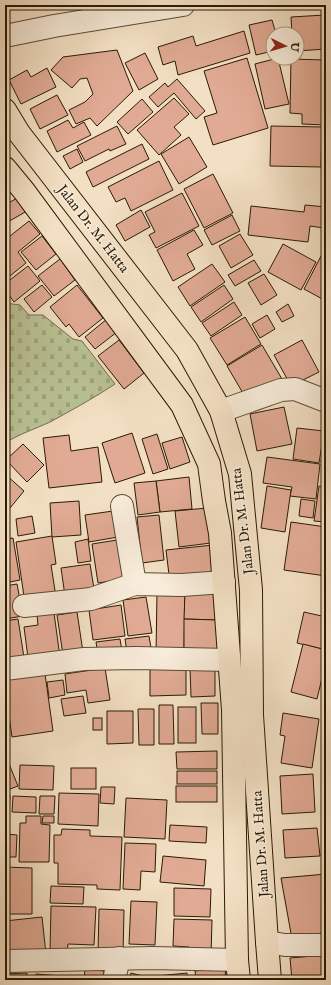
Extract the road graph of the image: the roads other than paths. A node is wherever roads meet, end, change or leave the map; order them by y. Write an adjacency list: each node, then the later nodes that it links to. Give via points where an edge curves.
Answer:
1 (183, 5): 2 (street)
2 (5, 36)
3 (5, 110): 6 (main road, Jalan Dr. M. Hatta, via 19,133 187,350)
4 (5, 168): 8 (main road, Jalan Dr. M. Hatta, via 182,405 209,464 220,533)
5 (326, 401): 6 (street, via 295,389 281,390)
6 (222, 411): 13 (main road, Jalan Dr. M. Hatta, via 240,474 250,590 252,715)
7 (122, 506): 9 (street)
8 (224, 582): 9 (street, via 182,585); 11 (main road, Jalan Dr. M. Hatta)
9 (135, 584): 10 (street, via 91,599)
10 (24, 606)
11 (229, 660): 12 (street, via 84,659); 17 (main road, Jalan Dr. M. Hatta)
12 (5, 669)
13 (267, 942): 14 (street, via 285,945); 19 (main road, Jalan Dr. M. Hatta)
14 (326, 945)
15 (119, 958): 16 (street); 17 (street, via 153,958); 18 (street)
16 (5, 961)
17 (238, 970)
18 (114, 980)
19 (270, 980)

